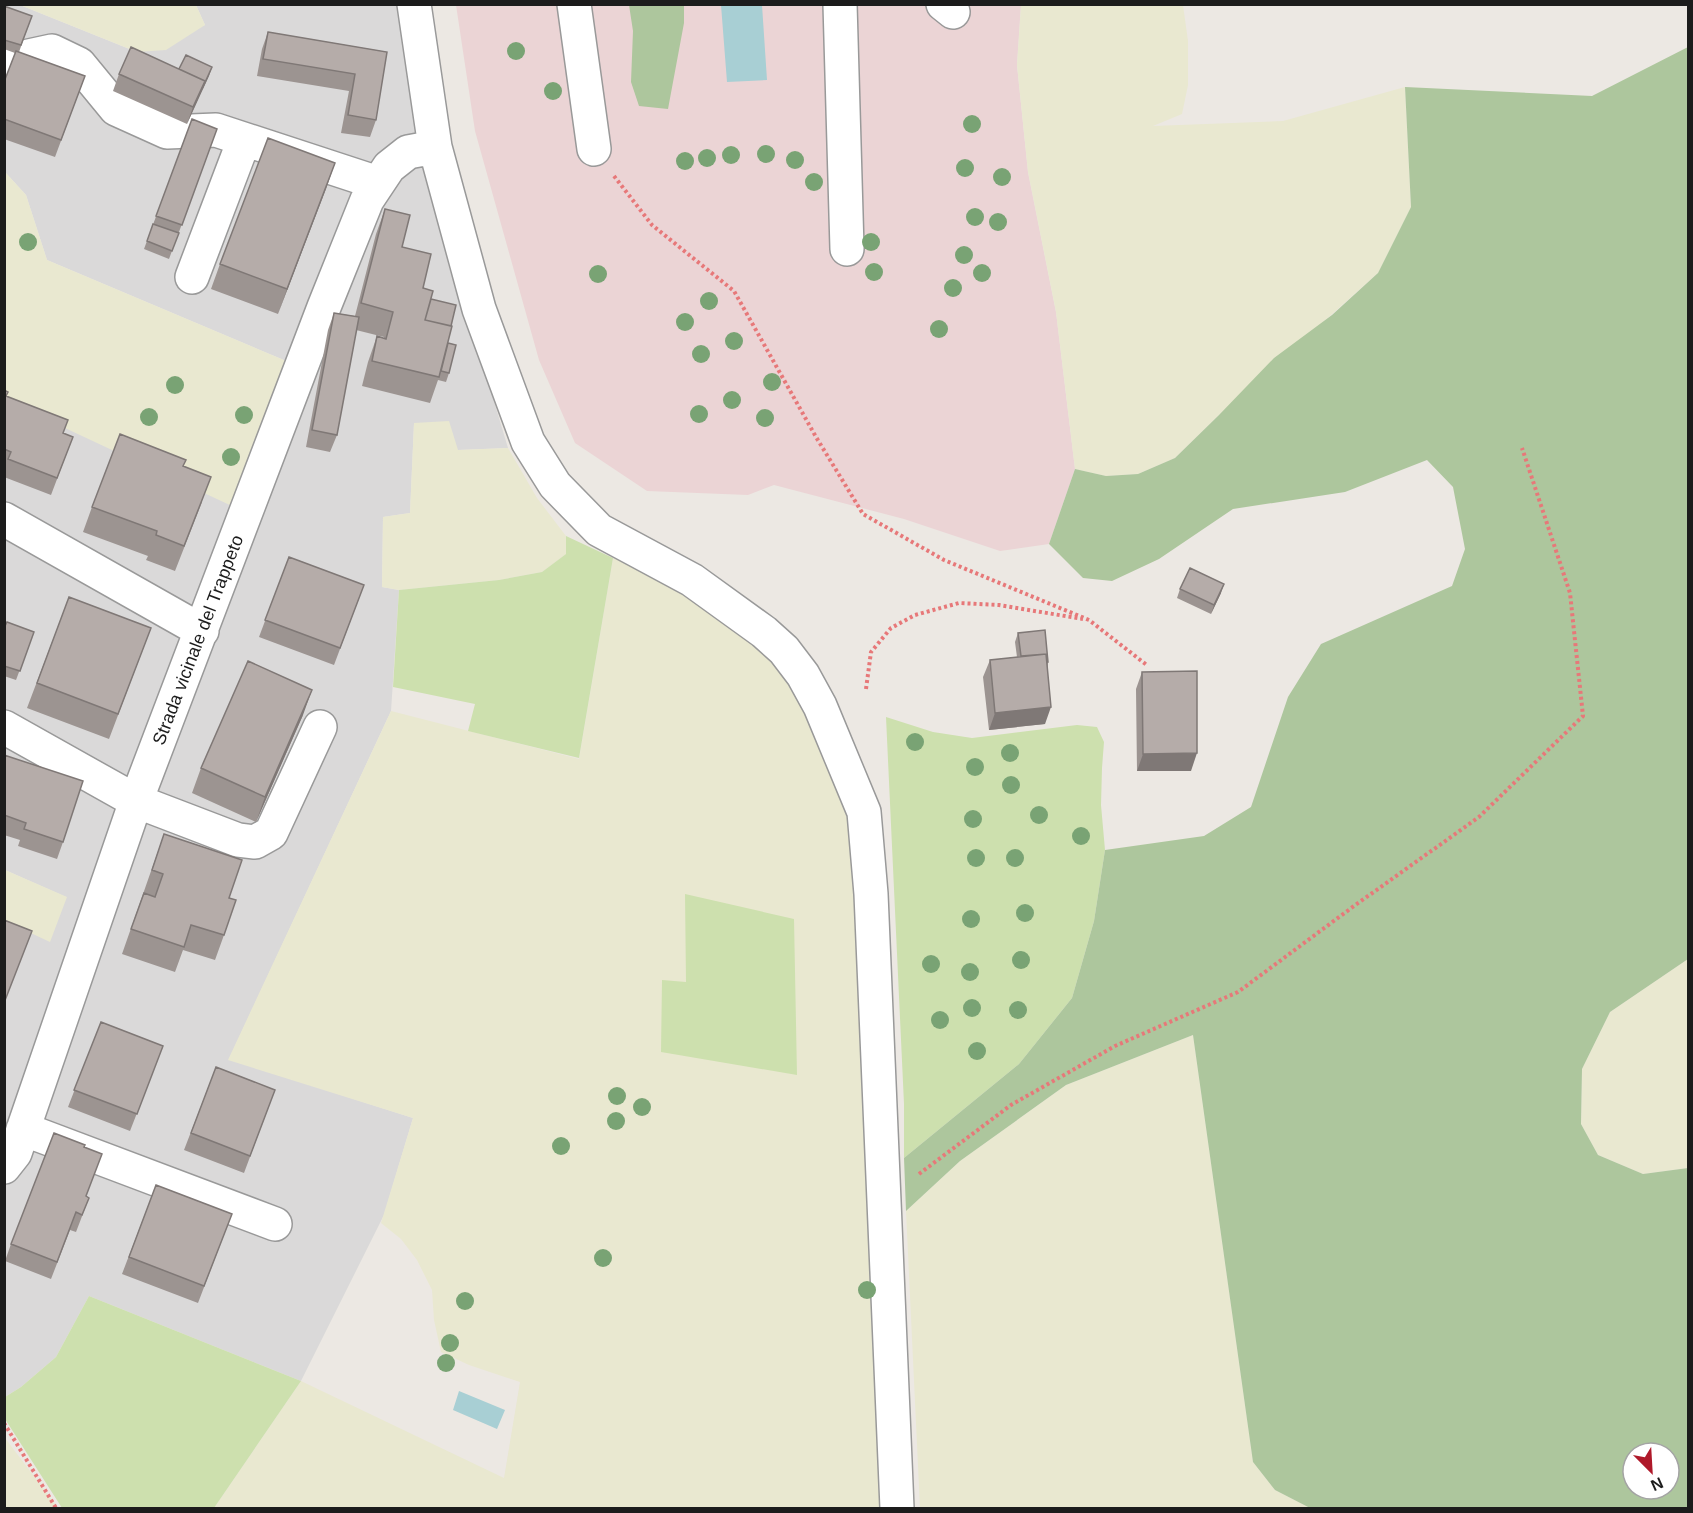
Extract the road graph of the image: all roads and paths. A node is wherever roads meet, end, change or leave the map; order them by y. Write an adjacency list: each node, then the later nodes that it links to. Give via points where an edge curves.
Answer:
1 (414, 4): 6 (street)
2 (574, 4): 7 (street)
3 (840, 4): 9 (street)
4 (4, 64): 5 (street, via 52,51 79,64 116,109 167,132 216,130)
5 (244, 140): 8 (street); 10 (street)
6 (435, 147): 8 (street, Strada vicinale del Trappeto, via 408,152 389,167); 22 (street, via 479,309 528,442 555,485 599,530 692,580 764,632 803,675 820,706 864,812)
7 (594, 149): 13 (path, via 652,225 734,291 863,514 944,560)
8 (378, 183): 14 (street, Strada vicinale del Trappeto, via 367,200 328,296)
9 (847, 249)
10 (192, 277)
11 (1522, 448): 22 (path, via 1570,593 1583,716 1479,817 1238,992 1115,1047 1011,1106)
12 (4, 519): 14 (street)
13 (1089, 620): 15 (path); 16 (path, via 999,604 959,603 915,615 891,628 871,652)
14 (202, 630): 19 (street, Strada vicinale del Trappeto)
15 (1148, 666)
16 (866, 689)
17 (4, 727): 19 (street)
18 (320, 727): 19 (street, via 271,833 255,842 238,840)
19 (136, 801): 20 (street, Strada vicinale del Trappeto)
20 (23, 1128): 21 (street, Strada vicinale del Trappeto, via 15,1153); 23 (street)
21 (4, 1167)
22 (884, 1200): 26 (street)
23 (275, 1224)
24 (4, 1423): 25 (path)
25 (56, 1509)
26 (897, 1509)

